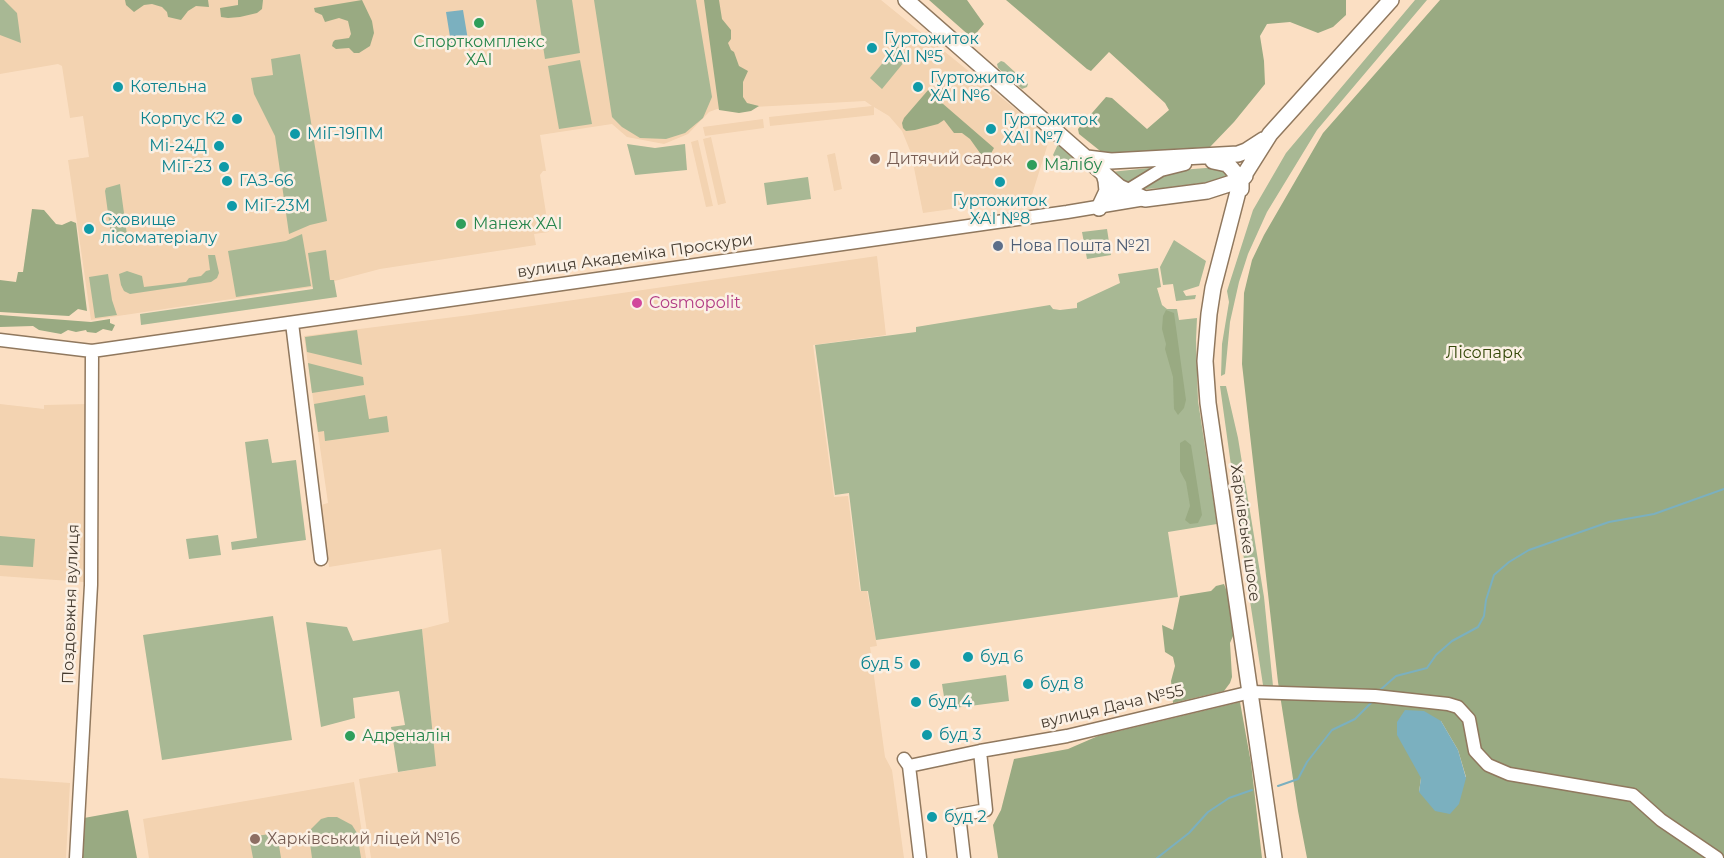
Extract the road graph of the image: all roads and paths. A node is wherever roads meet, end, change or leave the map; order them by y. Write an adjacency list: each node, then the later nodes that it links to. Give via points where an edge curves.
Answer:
1 (906, 0): 6 (main road)
2 (1391, 0): 3 (main road, Харківське шосе)
3 (1306, 94): 4 (main road, Харківське шосе); 7 (main road, Харківське шосе)
4 (1270, 134): 5 (main road); 11 (main road, Харківське шосе)
5 (1243, 153): 6 (main road, via 1129,161); 8 (main road)
6 (1087, 158): 9 (main road, via 1111,166); 10 (main road)
7 (1265, 158): 11 (main road, вулиця Академіка Проскури); 16 (main road, Харківське шосе)
8 (1213, 162): 9 (main road); 11 (main road, via 1227,164)
9 (1185, 164): 12 (street, via 1161,170)
10 (1104, 174): 12 (main road); 15 (main road, via 1107,191)
11 (1241, 180): 13 (main road, вулиця Академіка Проскури); 16 (main road, Харківське шосе)
12 (1125, 190): 14 (main road); 15 (street)
13 (1207, 190): 14 (main road, вулиця Академіка Проскури); 16 (main road)
14 (1145, 199): 15 (street, вулиця Академіка Проскури)
15 (1099, 208): 17 (street, вулиця Академіка Проскури)
16 (1236, 210): 21 (main road, Харківське шосе, via 1213,288 1205,361 1212,434)
17 (292, 323): 19 (street, вулиця Академіка Проскури); 20 (street)
18 (0, 340): 19 (street, вулиця Академіка Проскури)
19 (92, 351): 23 (street, Поздовжня вулиця, via 91,585)
20 (321, 559)
21 (1251, 692): 22 (street, вулиця Дача №55, via 1084,732); 26 (main road, Харківське шосе); 27 (street, вулиця Дача №55, via 1375,696 1458,707 1469,719 1475,751 1488,765 1509,774 1632,795)
22 (980, 751): 24 (street, вулиця Дача №55, via 906,763); 25 (street, via 986,810 959,815)
23 (76, 858)
24 (920, 858)
25 (964, 858)
26 (1275, 858)
27 (1717, 858)

